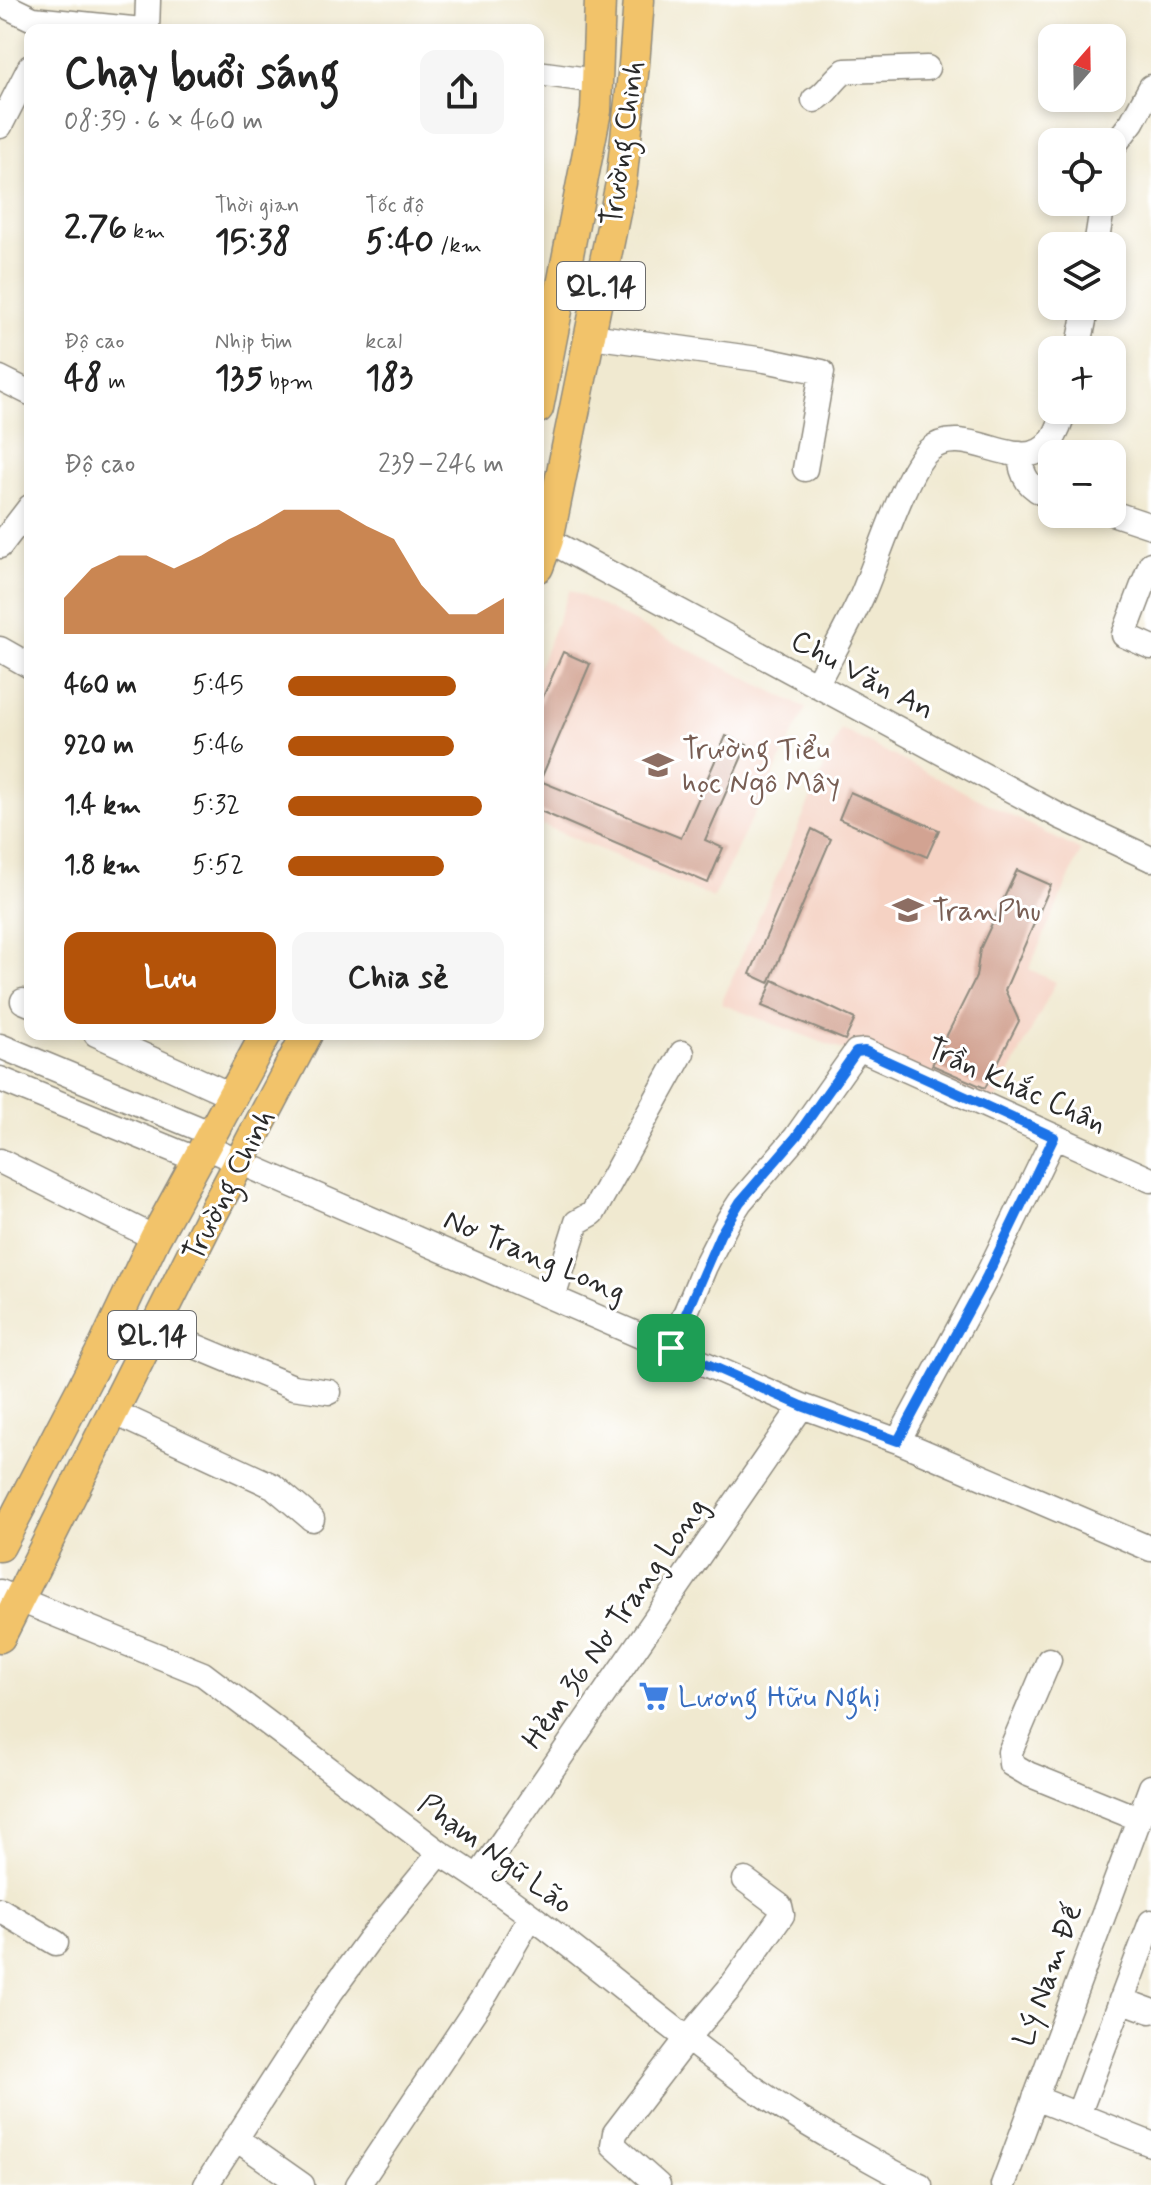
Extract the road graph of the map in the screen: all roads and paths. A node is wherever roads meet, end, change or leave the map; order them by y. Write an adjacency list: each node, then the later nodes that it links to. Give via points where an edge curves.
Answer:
1 (148, 0): 6 (street)
2 (600, 0): 10 (main road, Trường Chinh / QL.14)
3 (639, 0): 15 (main road, Trường Chinh / QL.14, via 621,183)
4 (3, 2): 5 (street)
5 (46, 24)
6 (145, 24)
7 (927, 68): 12 (street, via 845,71)
8 (544, 74): 10 (street)
9 (24, 79): 13 (street)
10 (596, 81): 16 (main road, Trường Chinh / QL.14, via 596,111)
11 (1151, 87): 14 (street)
12 (814, 100)
13 (0, 126)
14 (1126, 130)
15 (591, 336): 21 (street, via 822,372); 26 (main road, Trường Chinh / QL.14)
16 (544, 377)
17 (0, 378): 18 (street)
18 (24, 390)
19 (1061, 424): 20 (street, via 1042,451)
20 (1020, 454): 22 (street, via 1021,474); 33 (street, via 949,441 924,454)
21 (805, 469)
22 (1038, 490)
23 (24, 515): 27 (street)
24 (1126, 518): 25 (street)
25 (1151, 526)
26 (544, 535)
27 (0, 546)
28 (544, 549): 33 (street, Chu Văn An)
29 (1151, 564): 30 (street, via 1124,635)
30 (1151, 647)
31 (0, 649): 32 (street)
32 (24, 663)
33 (816, 685): 34 (street, Chu Văn An, via 1061,817)
34 (1151, 859)
35 (109, 1040): 41 (street)
36 (263, 1040): 41 (main road, Trường Chinh / QL.14)
37 (304, 1040): 45 (main road, Trường Chinh / QL.14)
38 (0, 1046): 43 (street)
39 (682, 1053): 48 (street, via 593,1213 577,1222)
40 (0, 1079): 43 (street)
41 (233, 1096): 43 (main road, Trường Chinh / QL.14)
42 (1054, 1137): 46 (street, Trần Khắc Chân); 50 (street, Trần Khắc Chân, via 865,1051 856,1052 796,1137 740,1202); 54 (street)
43 (205, 1147): 45 (street, Nơ Trang Long); 47 (main road, Trường Chinh / QL.14)
44 (0, 1161): 47 (street)
45 (240, 1162): 48 (street, Nơ Trang Long); 49 (main road, Trường Chinh / QL.14)
46 (1151, 1180)
47 (155, 1238): 56 (main road, Trường Chinh / QL.14)
48 (553, 1298): 50 (street, Nơ Trang Long)
49 (154, 1329): 51 (street, via 293,1387); 53 (main road, Trường Chinh / QL.14)
50 (671, 1348): 52 (street, Nơ Trang Long)
51 (329, 1392)
52 (802, 1406): 54 (street, Nơ Trang Long); 64 (street, Hẻm 36 Nơ Trang Long)
53 (113, 1412): 55 (street, via 273,1486); 58 (main road, Trường Chinh / QL.14)
54 (898, 1441): 57 (street, Nơ Trang Long)
55 (312, 1519)
56 (4, 1532)
57 (1151, 1549)
58 (10, 1596): 59 (main road, Trường Chinh / QL.14); 63 (street, Phạm Ngũ Lão, via 203,1674)
59 (0, 1637)
60 (1049, 1660): 62 (street, via 1010,1752 1011,1764)
61 (1151, 1787): 62 (street, Lý Nam Đế)
62 (1139, 1819): 73 (street, Lý Nam Đế)
63 (440, 1853): 64 (street, Phạm Ngũ Lão); 75 (street, via 360,1952)
64 (478, 1877): 67 (street, Phạm Ngũ Lão)
65 (745, 1880): 72 (street, via 780,1906 782,1915)
66 (0, 1910): 69 (street)
67 (531, 1916): 72 (street, Phạm Ngũ Lão); 79 (street, via 487,1992)
68 (1151, 1922): 70 (street)
69 (56, 1943)
70 (1121, 2000): 71 (street); 74 (street)
71 (1151, 2011)
72 (686, 2040): 80 (street, via 615,2133 613,2145); 81 (street, Phạm Ngũ Lão, via 805,2124)
73 (1035, 2098): 74 (street); 82 (street, Lý Nam Đế)
74 (1078, 2115): 76 (street)
75 (235, 2138): 77 (street); 78 (street)
76 (1151, 2144)
77 (206, 2185)
78 (302, 2185)
79 (358, 2185)
80 (658, 2185)
81 (920, 2185)
82 (1003, 2185)

